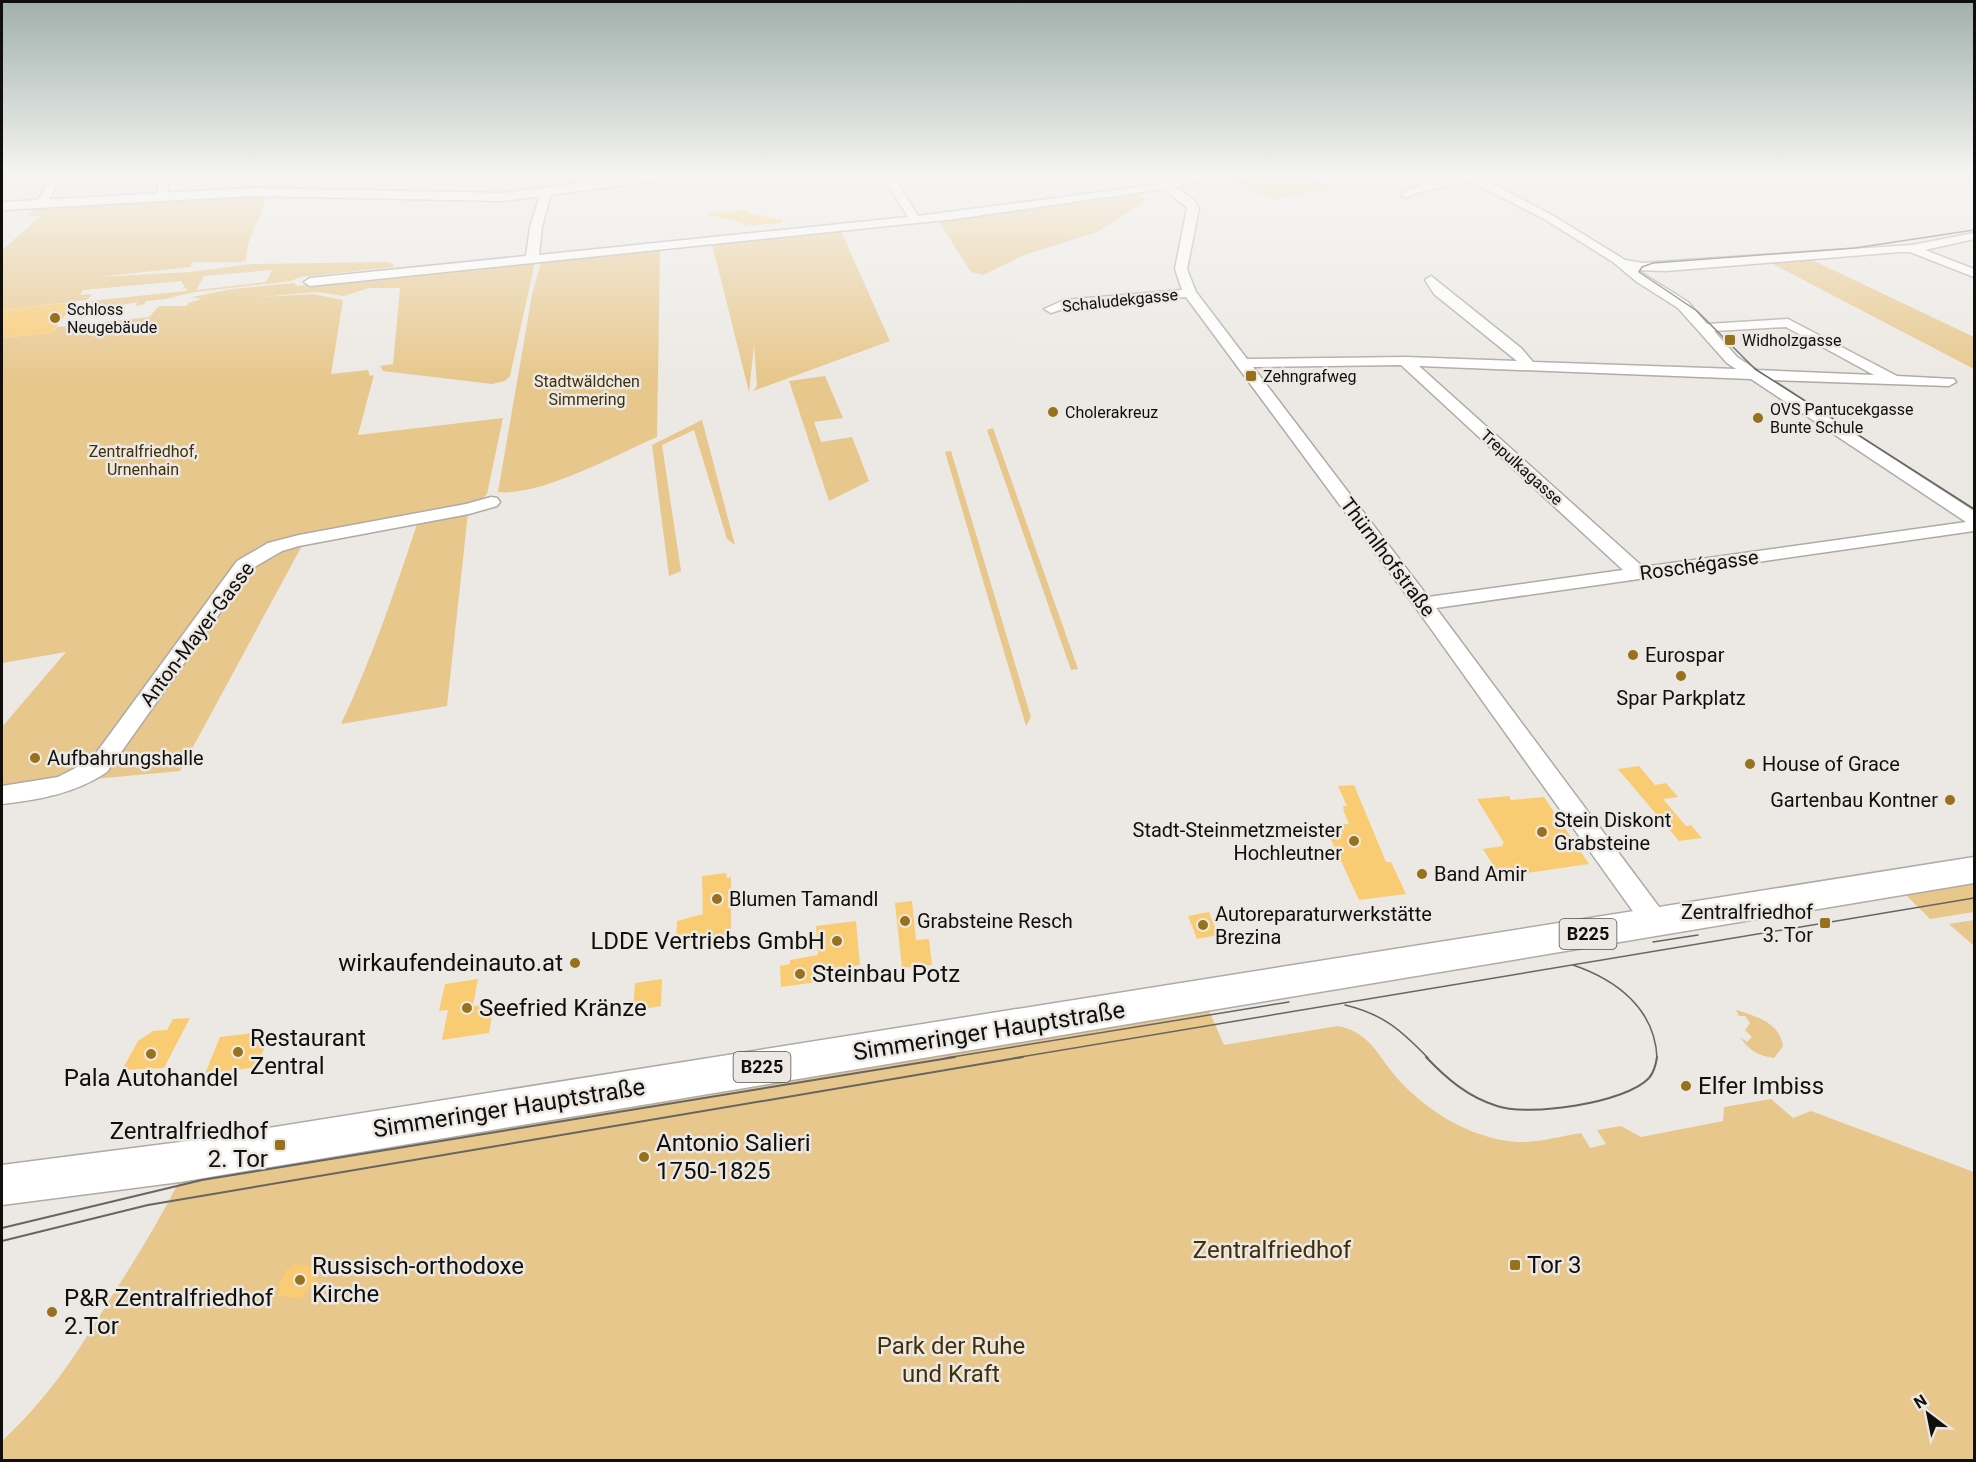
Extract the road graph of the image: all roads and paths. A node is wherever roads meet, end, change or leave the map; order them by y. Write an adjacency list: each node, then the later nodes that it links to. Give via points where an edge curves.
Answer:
1 (534, 243): 7 (street)
2 (687, 243): 7 (street)
3 (1186, 243): 12 (street, Thürnlhofstraße, via 1181,269)
4 (1591, 243): 8 (street)
5 (1940, 243): 6 (street)
6 (1912, 249): 8 (street, via 1650,267); 9 (street)
7 (532, 259): 11 (street)
8 (1621, 262): 14 (street, via 1683,305)
9 (1974, 273)
10 (1431, 280): 17 (street, via 1439,291 1516,351)
11 (310, 282)
12 (1190, 293): 13 (street, Schaludekgasse, via 1064,304); 16 (street, Thürnlhofstraße)
13 (1051, 309)
14 (1703, 328): 18 (street, via 1732,360); 19 (street, via 1785,322)
15 (1405, 361): 16 (street); 17 (street); 24 (street, Trepulkagasse)
16 (1244, 363): 25 (street, Thürnlhofstraße)
17 (1528, 365): 18 (street)
18 (1753, 375): 19 (street); 22 (street)
19 (1897, 382): 20 (street)
20 (1949, 382)
21 (491, 502): 26 (street, Anton-Mayer-Gasse, via 299,541 258,555 244,565 99,766 57,788)
22 (1974, 519)
23 (1974, 526): 24 (street, Roschégasse)
24 (1639, 574): 25 (street, Roschégasse)
25 (1423, 604): 28 (street, Thürnlhofstraße)
26 (2, 795)
27 (1974, 870): 28 (main road, Simmeringer Hauptstraße / B225)
28 (1656, 923): 29 (main road, Simmeringer Hauptstraße / B225, via 180,1162)
29 (2, 1185)

